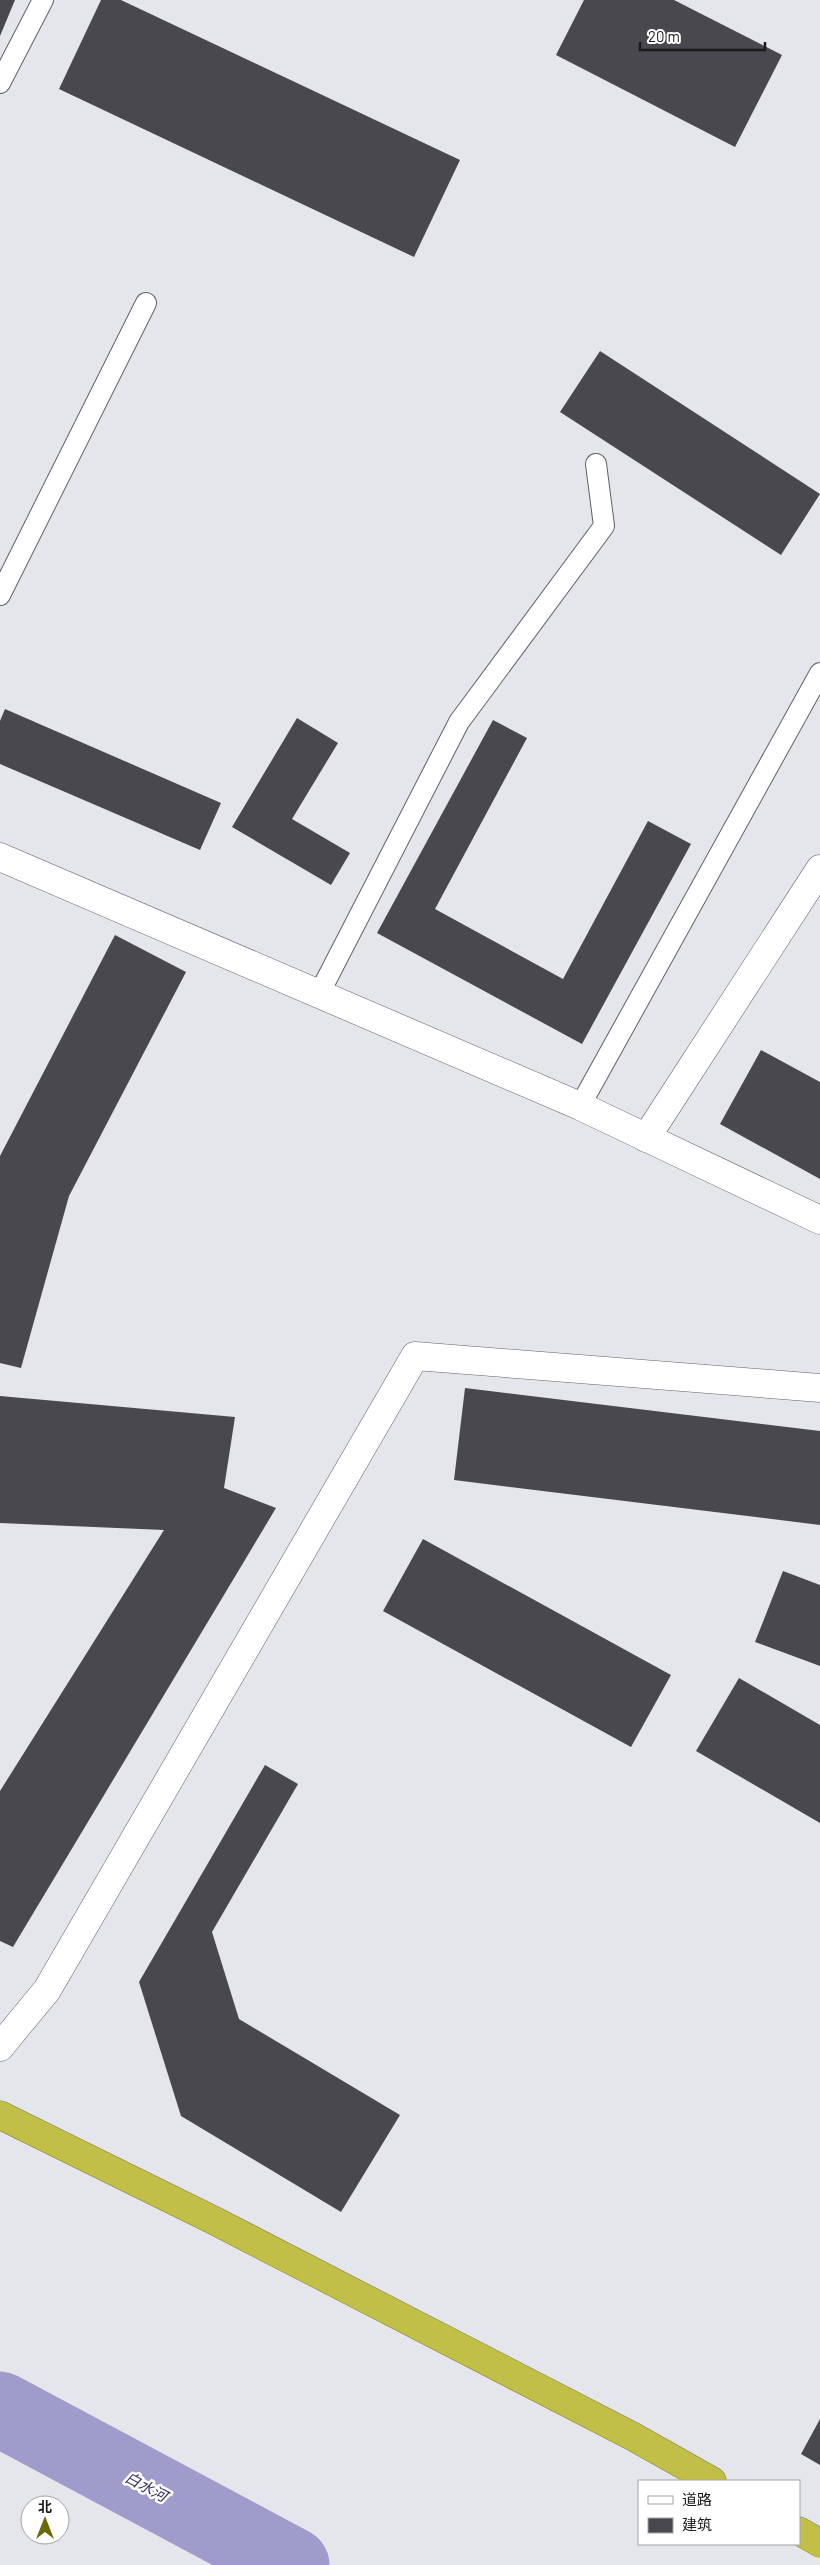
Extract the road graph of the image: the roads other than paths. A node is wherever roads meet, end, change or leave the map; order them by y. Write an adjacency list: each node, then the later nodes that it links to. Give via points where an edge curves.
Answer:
1 (43, 0): 2 (lane)
2 (0, 83)
3 (146, 303): 5 (lane)
4 (596, 464): 9 (lane, via 604,526 459,722)
5 (0, 596)
6 (820, 673): 10 (lane)
7 (0, 856): 9 (street)
8 (820, 869): 11 (street)
9 (319, 994): 10 (street)
10 (580, 1106): 11 (street)
11 (646, 1138): 12 (street)
12 (820, 1220)
13 (820, 1388): 14 (street, via 415,1356 47,1990)
14 (0, 2047)
15 (0, 2115): 16 (highway, via 213,2220 632,2436)
16 (710, 2480)
17 (800, 2532): 18 (highway)
18 (820, 2543)

